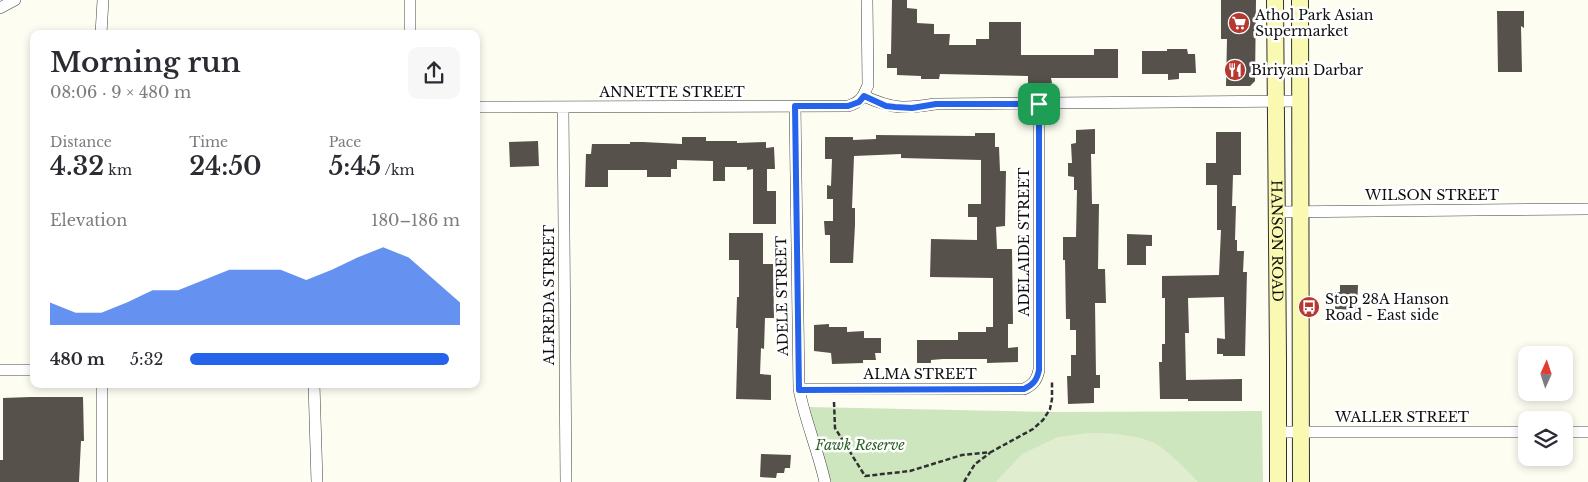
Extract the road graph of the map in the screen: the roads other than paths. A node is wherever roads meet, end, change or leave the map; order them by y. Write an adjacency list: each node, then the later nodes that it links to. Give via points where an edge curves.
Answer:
1 (15, 0): 7 (street)
2 (103, 0): 8 (street)
3 (410, 0): 9 (street)
4 (867, 0): 10 (street)
5 (1275, 0): 11 (main road, HANSON ROAD)
6 (1300, 0): 12 (main road, HANSON ROAD)
7 (0, 8)
8 (101, 30)
9 (410, 30)
10 (866, 90): 13 (street, via 886,106 895,107); 14 (street, ANNETTE STREET, via 859,102 848,106)
11 (1276, 101): 12 (street); 13 (street); 19 (main road, HANSON ROAD)
12 (1300, 101): 18 (main road, HANSON ROAD)
13 (1039, 104): 22 (street, ADELAIDE STREET)
14 (795, 106): 16 (street, ANNETTE STREET); 25 (street, ADELE STREET)
15 (480, 107): 16 (street, ANNETTE STREET)
16 (563, 107): 33 (street, ALFREDA STREET)
17 (1588, 209): 18 (street, WILSON STREET)
18 (1300, 211): 19 (street, WILSON STREET); 30 (main road, HANSON ROAD)
19 (1276, 212): 26 (main road, HANSON ROAD)
20 (0, 370): 21 (street)
21 (30, 370)
22 (1037, 378): 25 (street, ALMA STREET, via 1024,389)
23 (102, 388): 31 (street)
24 (314, 388): 32 (street)
25 (799, 390): 34 (street, ADELE STREET)
26 (1277, 432): 30 (street, WALLER STREET); 35 (main road, HANSON ROAD)
27 (1518, 432): 30 (street, WALLER STREET)
28 (1573, 432): 29 (street)
29 (1588, 432)
30 (1301, 433): 36 (main road, HANSON ROAD)
31 (102, 482)
32 (317, 482)
33 (566, 482)
34 (825, 482)
35 (1278, 482)
36 (1301, 482)

